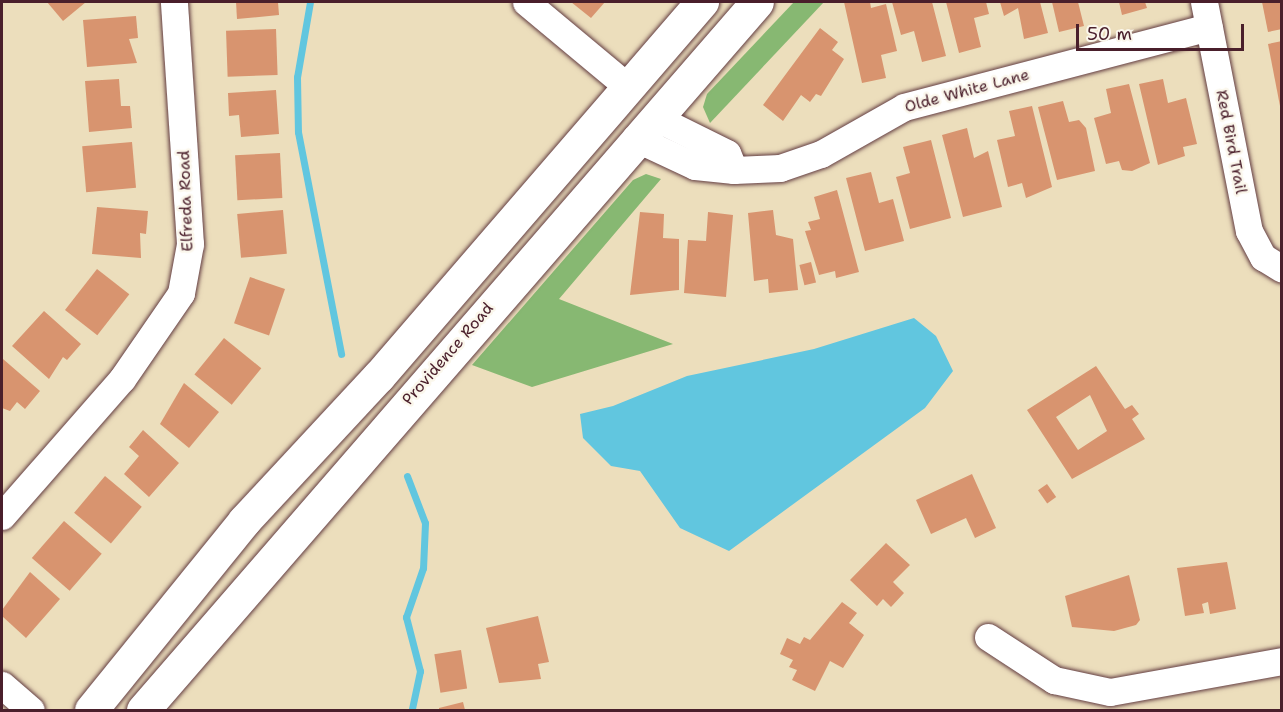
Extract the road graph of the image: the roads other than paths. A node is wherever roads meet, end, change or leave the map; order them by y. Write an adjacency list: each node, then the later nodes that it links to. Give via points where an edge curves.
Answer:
1 (174, 2): 9 (street, Elfreda Road, via 190,244 181,293 129,370)
2 (526, 2): 6 (street)
3 (702, 2): 6 (main road)
4 (757, 2): 7 (main road, Providence Road)
5 (1206, 14): 7 (street, Olde White Lane, via 904,107 821,154 780,168 734,170 695,166); 8 (street, Red Bird Trail, via 1249,231 1263,257)
6 (628, 87): 14 (main road, via 378,377 244,521)
7 (644, 128): 15 (main road, Providence Road)
8 (1281, 269)
9 (2, 516)
10 (988, 637): 11 (street, via 1054,680 1110,692)
11 (1281, 661)
12 (2, 685): 13 (street)
13 (31, 711)
14 (91, 711)
15 (143, 711)

